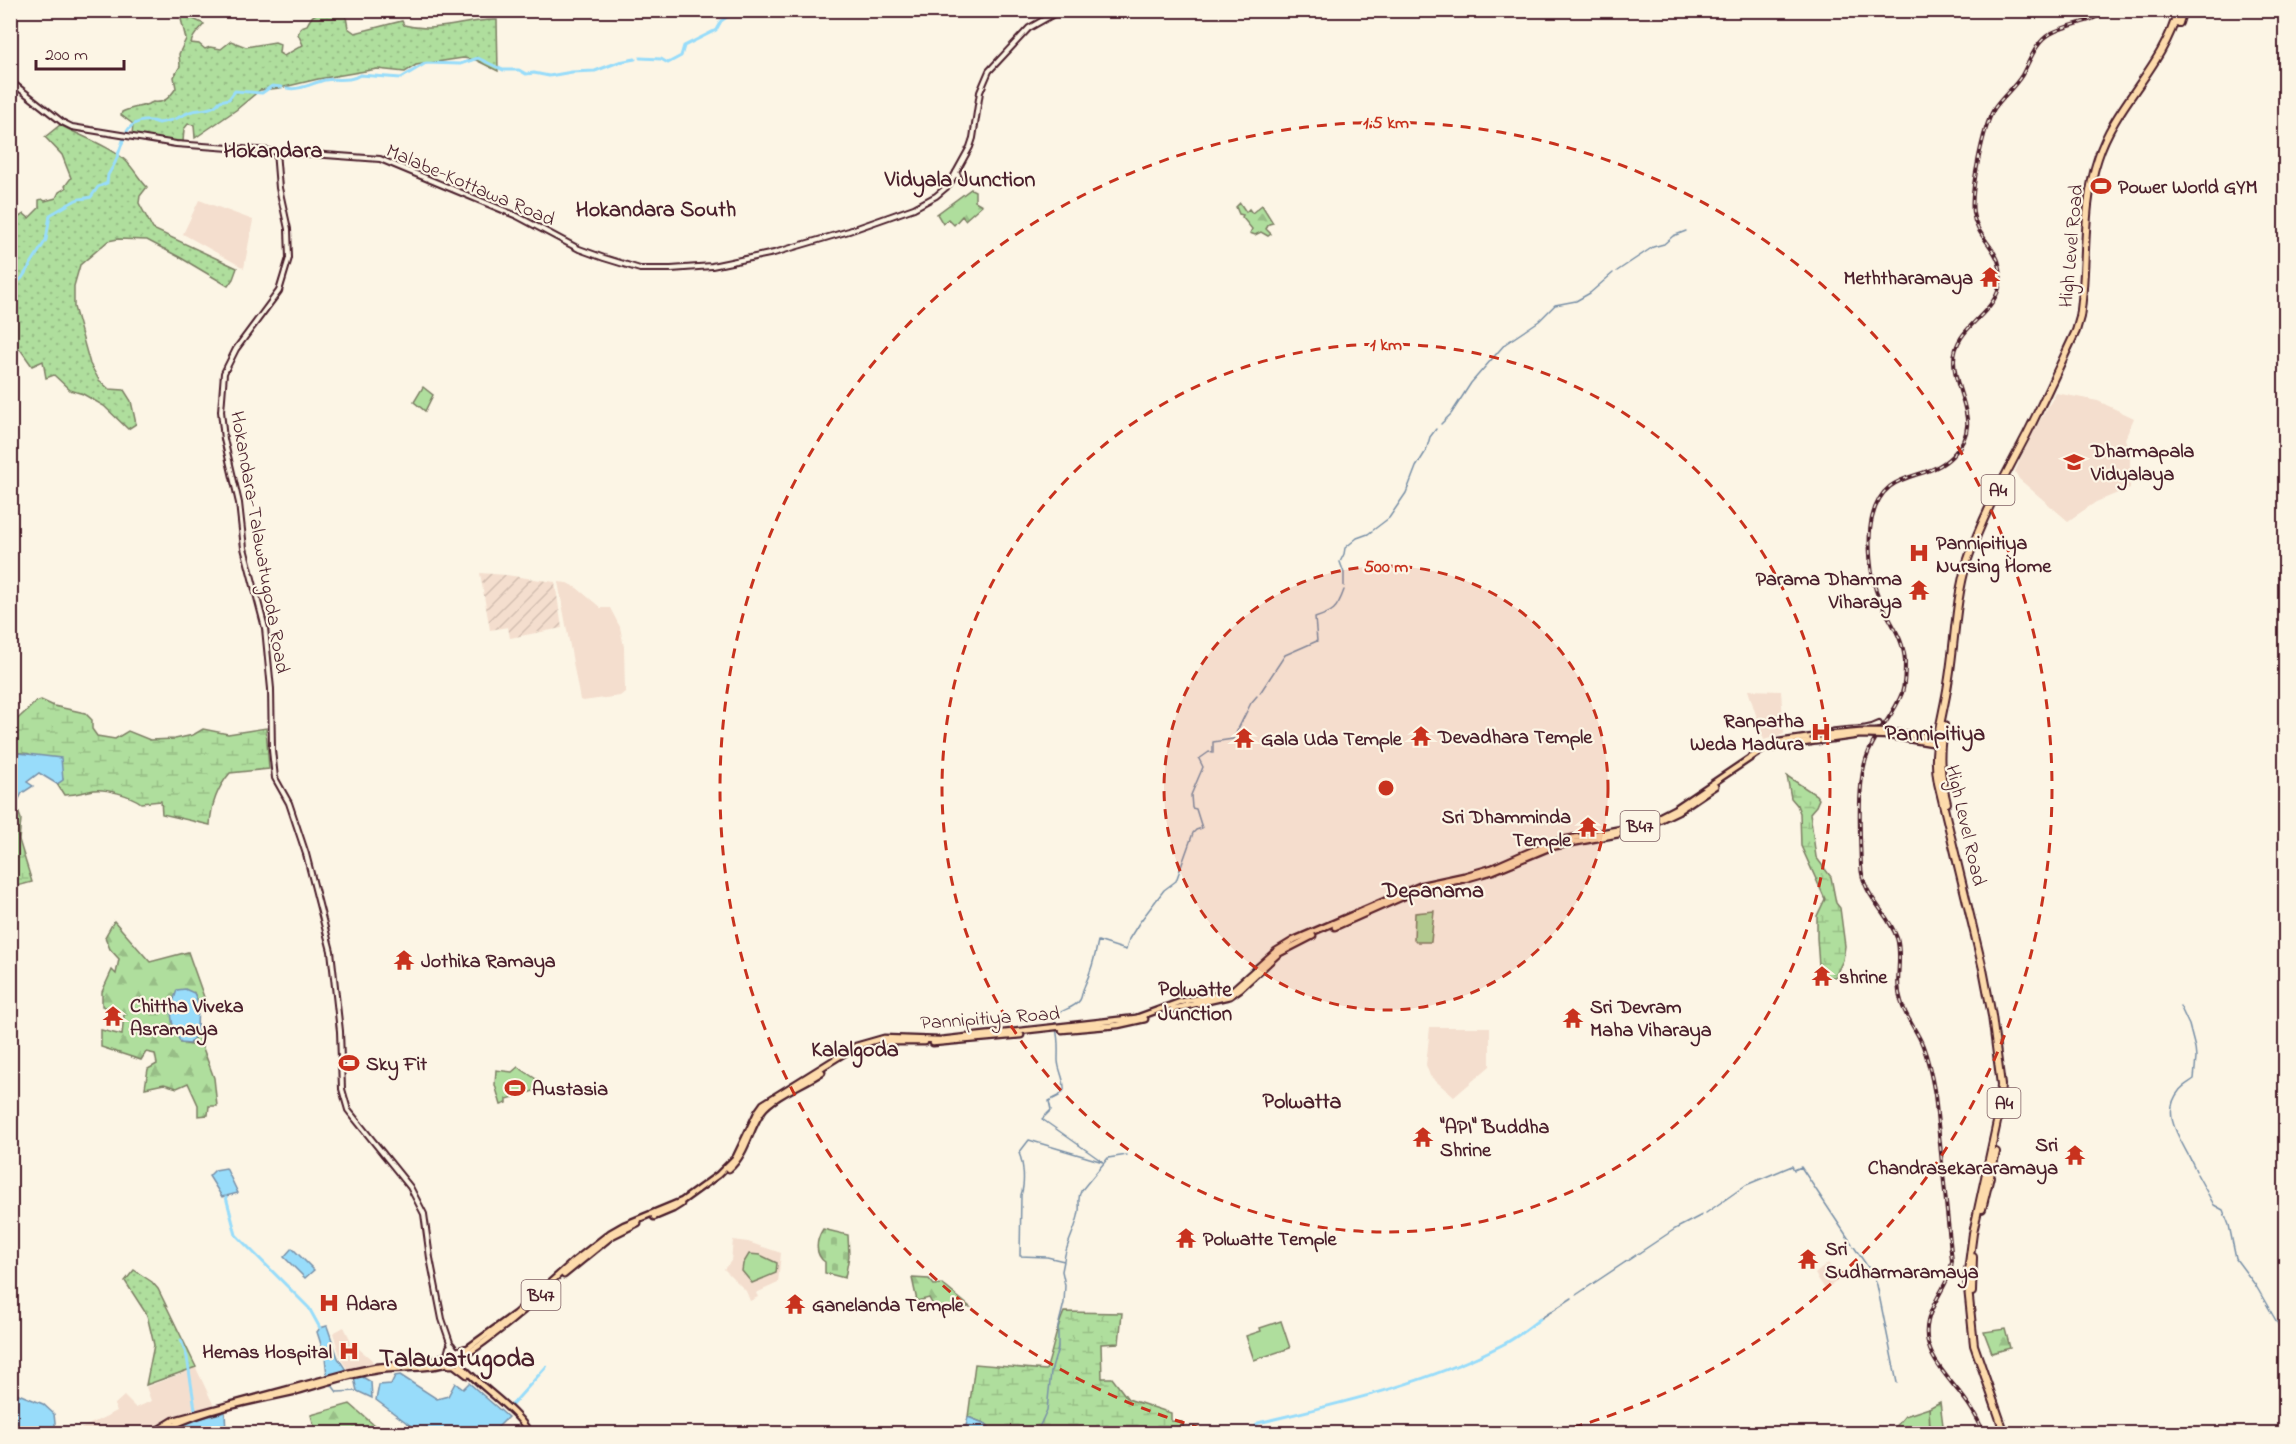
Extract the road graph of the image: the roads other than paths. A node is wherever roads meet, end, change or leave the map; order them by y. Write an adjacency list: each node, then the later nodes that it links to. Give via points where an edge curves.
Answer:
1 (1061, 10): 6 (main road, Malabe-Kottawa Road, via 1028,29 990,71 980,92 974,138)
2 (2178, 10): 12 (highway, High Level Road / A4, via 2166,42 2111,129 2098,158 2092,181 2080,317 1967,563)
3 (2183, 10): 12 (highway, High Level Road / A4, via 2170,43 2128,105 2100,159 2094,181 2080,324 1969,568)
4 (10, 81): 5 (main road, Malabe-Kottawa Road, via 72,127 176,144)
5 (276, 151): 6 (main road, Malabe-Kottawa Road, via 386,160 517,216 579,249 640,268 671,269 774,253 849,231 921,205 949,185); 16 (main road, Hokandara-Talawatugoda Road, via 289,258 276,297 230,359 222,387 224,439 239,503 244,548 265,628 277,783 289,803 306,854 327,934 339,1016 340,1081 355,1119 419,1202)
6 (956, 171): 7 (main road)
7 (961, 182)
8 (1879, 724): 11 (main road)
9 (1872, 733): 13 (main road, via 1867,737)
10 (1891, 734): 11 (main road, Pannipitiya Road / B47, bridge); 12 (main road, B47); 13 (main road, Pannipitiya Road / B47, bridge)
11 (1824, 735): 14 (main road, Pannipitiya Road / B47, via 1765,748 1676,808 1643,825 1562,840 1492,868 1400,893 1282,947 1229,993 1180,1002 1136,1018)
12 (1938, 741): 26 (highway, High Level Road / A4, via 1938,783 1983,969 2001,1085 1967,1279 1974,1345)
13 (1802, 742): 14 (main road, Pannipitiya Road / B47, via 1766,751 1653,824 1551,847 1493,871 1401,897 1287,948 1230,996 1181,1006 1133,1022)
14 (1059, 1029): 15 (main road, Pannipitiya Road / B47)
15 (1052, 1030): 17 (main road, Pannipitiya Road / B47, via 942,1044 884,1041 858,1049 766,1107 739,1159 720,1177 673,1209 612,1236); 18 (main road, Pannipitiya Road / B47, via 939,1040 884,1038 856,1046 763,1104 736,1157 718,1175 682,1201 610,1233)
16 (447, 1337): 18 (main road, via 456,1351); 19 (main road, Hokandara-Talawatugoda Road); 20 (main road, via 449,1353)
17 (478, 1345): 19 (main road, Pannipitiya Road / B47); 22 (main road, via 462,1361)
18 (471, 1346): 19 (main road, Pannipitiya Road / B47)
19 (456, 1358): 20 (main road, Pannipitiya Road / B47); 21 (main road, Pannipitiya Road / B47); 22 (main road)
20 (428, 1362): 23 (main road, Pannipitiya Road / B47, via 346,1373 174,1420)
21 (437, 1365): 22 (main road, via 454,1365); 24 (main road, Pannipitiya Road / B47, via 349,1376 173,1424)
22 (474, 1380): 25 (main road)
23 (152, 1434)
24 (158, 1434)
25 (530, 1434)
26 (2007, 1434)

